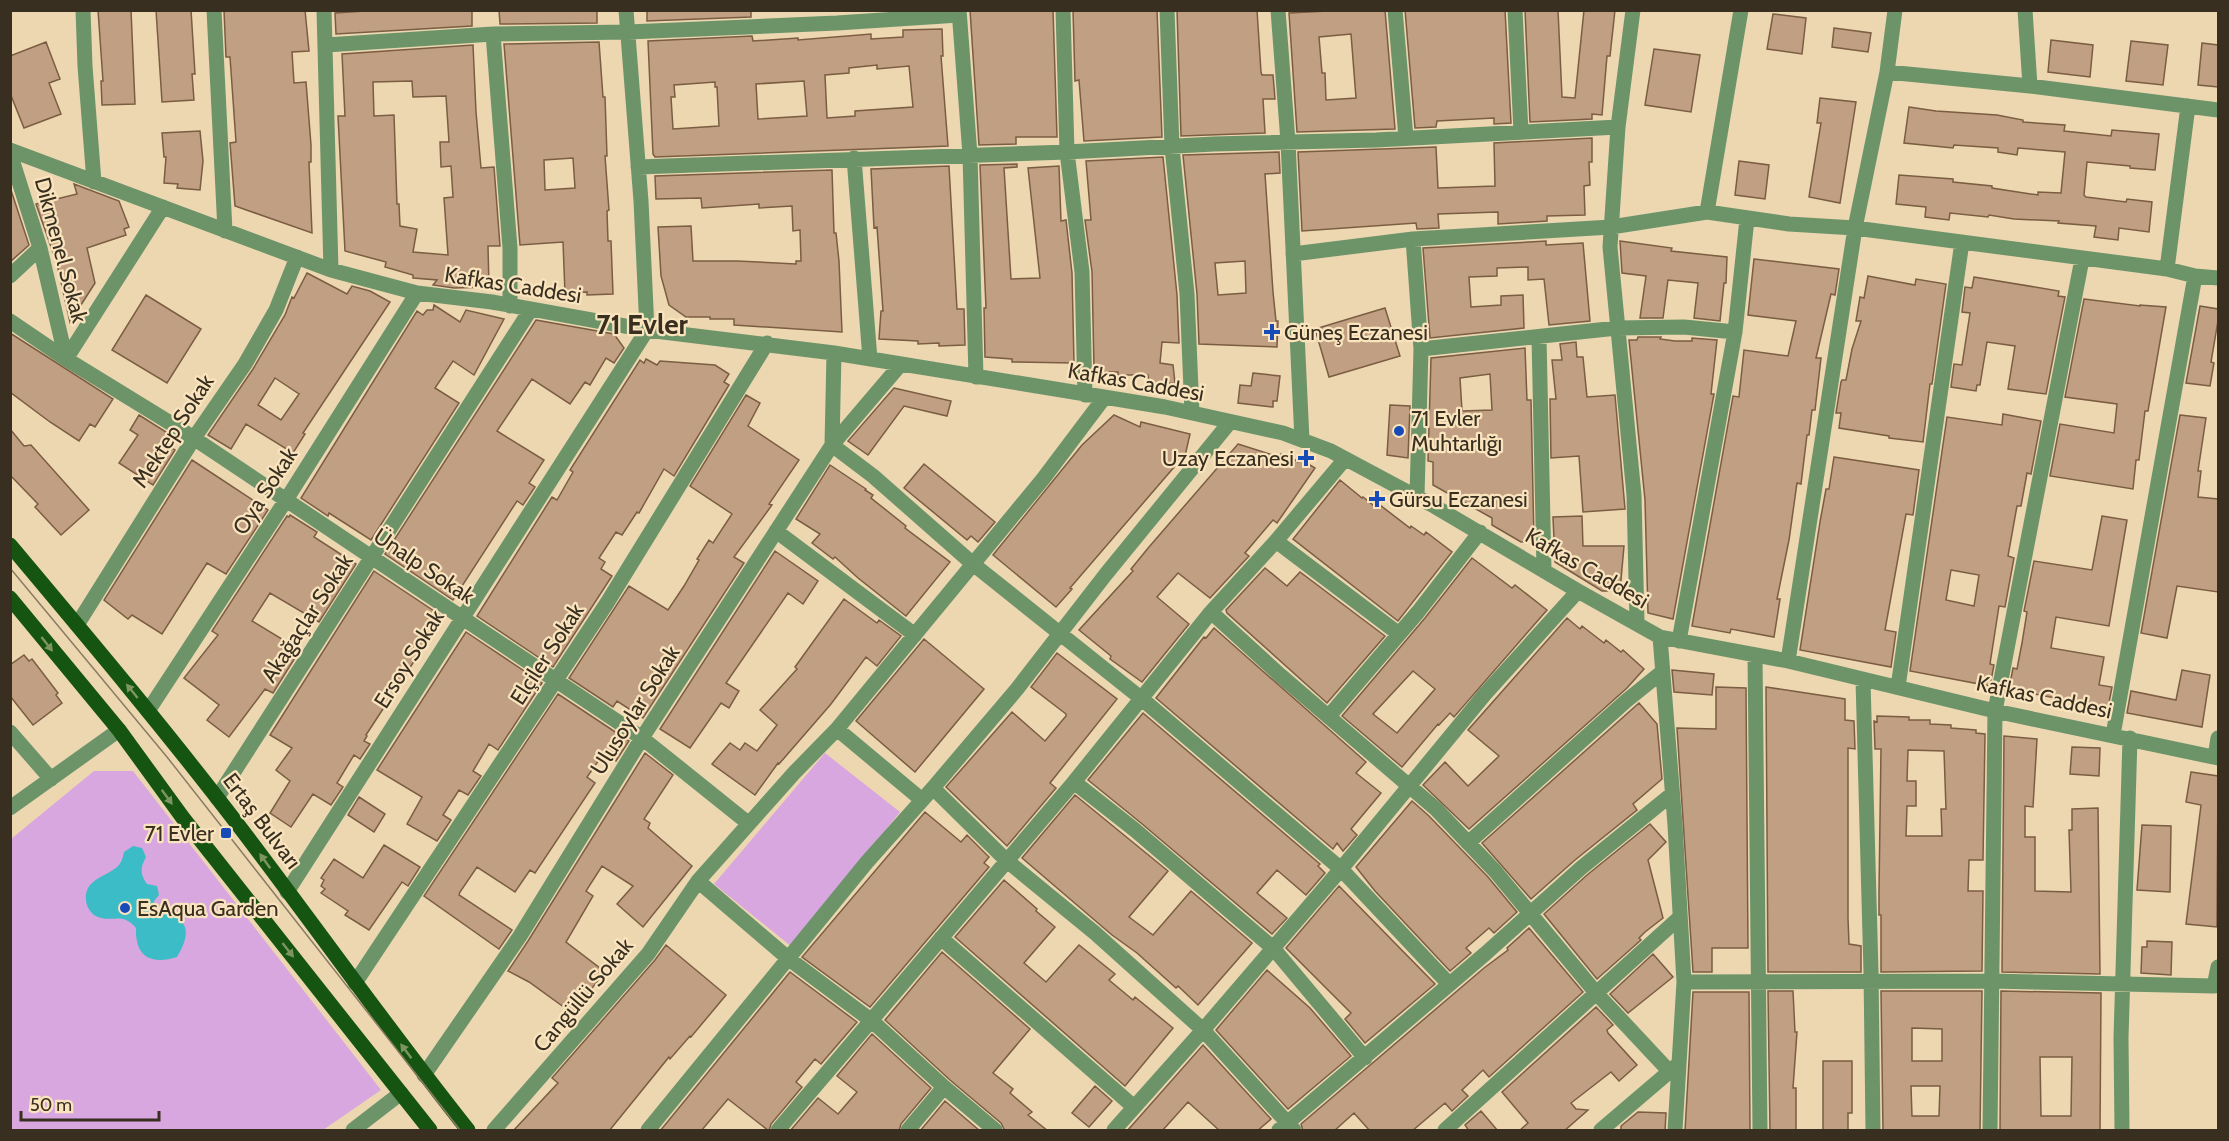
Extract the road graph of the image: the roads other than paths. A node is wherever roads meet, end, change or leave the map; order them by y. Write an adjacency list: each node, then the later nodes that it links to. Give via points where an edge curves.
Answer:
1 (83, 10): 32 (street)
2 (214, 10): 38 (street)
3 (324, 10): 17 (street)
4 (626, 10): 15 (street)
5 (1063, 10): 28 (street)
6 (1167, 10): 26 (street)
7 (1278, 10): 25 (street)
8 (1395, 10): 24 (street)
9 (1515, 10): 23 (street)
10 (1633, 10): 22 (street)
11 (1741, 10): 34 (street)
12 (1895, 10): 18 (street)
13 (2025, 10): 19 (street)
14 (959, 13): 15 (street); 29 (street)
15 (628, 32): 16 (street); 31 (street)
16 (493, 34): 17 (street); 51 (street, via 510,248)
17 (326, 45): 46 (street)
18 (1887, 72): 19 (street); 37 (street)
19 (2030, 86): 20 (street)
20 (2188, 106): 21 (street); 45 (street)
21 (2218, 110)
22 (1618, 127): 23 (street); 36 (street)
23 (1521, 132): 24 (street)
24 (1406, 138): 25 (street)
25 (1288, 142): 26 (street); 42 (street)
26 (1172, 147): 28 (street); 67 (street, via 1187,294)
27 (10, 152): 32 (street, Kafkas Caddesi); 41 (street, Dikmenel Sokak)
28 (1067, 152): 29 (street); 65 (street, via 1082,272)
29 (970, 155): 30 (street); 64 (street)
30 (854, 158): 31 (street); 62 (street)
31 (638, 167): 55 (street)
32 (94, 182): 33 (street, Kafkas Caddesi)
33 (163, 207): 38 (street, Kafkas Caddesi); 61 (street)
34 (1707, 212): 35 (street); 36 (street)
35 (1747, 219): 37 (street); 56 (street)
36 (1611, 226): 39 (street); 54 (street)
37 (1855, 228): 40 (street); 94 (street)
38 (225, 231): 43 (street, Kafkas Caddesi)
39 (1413, 239): 42 (street); 59 (street)
40 (1962, 242): 44 (street); 98 (street)
41 (40, 248): 47 (street); 61 (street, Dikmenel Sokak)
42 (1293, 254): 70 (street)
43 (297, 257): 46 (street, Kafkas Caddesi); 69 (street, Mektep Sokak, via 276,310 245,364)
44 (2082, 259): 45 (street); 101 (street)
45 (2167, 269): 48 (street)
46 (331, 270): 50 (street, Kafkas Caddesi)
47 (10, 276)
48 (2195, 276): 49 (street); 106 (street)
49 (2218, 279)
50 (417, 292): 51 (street, Kafkas Caddesi); 74 (street, Oya Sokak)
51 (510, 306): 52 (street, Kafkas Caddesi)
52 (531, 309): 55 (street, Kafkas Caddesi); 79 (street, Akağaçlar Sokak)
53 (10, 321): 61 (street, Ünalp Sokak)
54 (1617, 328): 56 (street, via 1684,327); 57 (street); 86 (street, via 1634,495)
55 (647, 330): 58 (street, Kafkas Caddesi); 85 (street, Ersoy Sokak)
56 (1735, 332): 92 (street)
57 (1539, 337): 59 (street); 81 (street)
58 (767, 343): 60 (street, Kafkas Caddesi); 97 (street, Elçiler Sokak)
59 (1421, 350): 73 (street)
60 (834, 353): 62 (street, Kafkas Caddesi); 71 (street)
61 (66, 359): 69 (street, Ünalp Sokak)
62 (870, 359): 63 (street, Kafkas Caddesi)
63 (901, 364): 64 (street, Kafkas Caddesi); 71 (street, Ulusoylar Sokak)
64 (976, 377): 65 (street, Kafkas Caddesi)
65 (1085, 395): 66 (street, Kafkas Caddesi)
66 (1104, 398): 67 (street, Kafkas Caddesi); 80 (street, Cangüllü Sokak)
67 (1192, 413): 68 (street, Kafkas Caddesi)
68 (1230, 422): 70 (street, Kafkas Caddesi, via 1283,432); 88 (street)
69 (194, 438): 74 (street, Ünalp Sokak); 87 (street, Mektep Sokak)
70 (1302, 440): 72 (street, Kafkas Caddesi)
71 (832, 445): 75 (street, Ulusoylar Sokak); 80 (street)
72 (1345, 459): 73 (street, Kafkas Caddesi); 77 (street)
73 (1417, 496): 76 (street, Kafkas Caddesi)
74 (286, 501): 79 (street, Ünalp Sokak); 100 (street, Oya Sokak)
75 (776, 531): 90 (street); 107 (street, Ulusoylar Sokak)
76 (1480, 532): 81 (street, Kafkas Caddesi); 89 (street)
77 (1276, 542): 84 (street); 89 (street)
78 (10, 545): 87 (main road, Ertaş Bulvarı)
79 (372, 559): 85 (street, Ünalp Sokak); 116 (street, Akağaçlar Sokak)
80 (973, 564): 88 (street); 90 (street, Cangüllü Sokak)
81 (1544, 570): 82 (street, Kafkas Caddesi)
82 (1578, 591): 86 (street, Kafkas Caddesi); 113 (street)
83 (10, 598): 104 (main road, one-way to 104)
84 (1211, 612): 99 (street); 102 (street)
85 (461, 619): 97 (street, Ünalp Sokak); 123 (street, Ersoy Sokak)
86 (1637, 622): 91 (street, Kafkas Caddesi)
87 (77, 626): 100 (main road, Ertaş Bulvarı, one-way to 87)
88 (1061, 633): 99 (street); 114 (street)
89 (1399, 634): 102 (street)
90 (915, 635): 103 (street, Cangüllü Sokak)
91 (1660, 637): 92 (street, Kafkas Caddesi); 95 (street)
92 (1679, 641): 93 (street, Kafkas Caddesi)
93 (1755, 656): 94 (street, Kafkas Caddesi); 131 (street)
94 (1788, 661): 96 (street, Kafkas Caddesi)
95 (1662, 672): 115 (street); 119 (street)
96 (1863, 680): 98 (street, Kafkas Caddesi); 130 (street)
97 (556, 681): 107 (street, Ünalp Sokak); 134 (street, Elçiler Sokak)
98 (1898, 687): 101 (street, Kafkas Caddesi)
99 (1142, 699): 112 (street); 121 (street)
100 (148, 711): 116 (main road, Ertaş Bulvarı)
101 (1995, 711): 106 (street, Kafkas Caddesi); 132 (street)
102 (1329, 716): 113 (street)
103 (837, 729): 114 (street); 118 (street, Cangüllü Sokak)
104 (119, 730): 111 (street); 145 (main road, one-way to 145, via 183,818)
105 (10, 732): 111 (street)
106 (2113, 735): 108 (street, Kafkas Caddesi)
107 (642, 738): 118 (street, Ünalp Sokak); 143 (street, Ulusoylar Sokak, via 520,936)
108 (2130, 738): 110 (street, Kafkas Caddesi); 136 (street)
109 (2218, 738): 110 (street)
110 (2217, 757)
111 (51, 779): 117 (street)
112 (1074, 782): 120 (street); 127 (street)
113 (1409, 784): 119 (street); 121 (street)
114 (928, 794): 120 (street); 128 (street)
115 (1672, 794): 124 (street); 125 (street)
116 (217, 798): 123 (main road, Ertaş Bulvarı, one-way to 116)
117 (10, 808)
118 (748, 822): 122 (street, Cangüllü Sokak)
119 (1468, 843): 124 (street)
120 (1006, 860): 126 (street); 140 (street)
121 (1341, 869): 127 (street); 135 (street)
122 (698, 881): 128 (street); 151 (street, Cangüllü Sokak, via 648,954)
123 (287, 892): 134 (main road, Ertaş Bulvarı)
124 (1530, 913): 135 (street); 138 (street)
125 (1679, 918): 133 (street); 138 (street)
126 (941, 938): 139 (street); 146 (street)
127 (1274, 948): 140 (street); 141 (street)
128 (789, 959): 139 (street); 152 (street)
129 (2218, 967): 137 (street)
130 (1871, 980): 131 (street); 132 (street); 161 (street)
131 (1758, 981): 133 (street); 160 (street)
132 (1990, 981): 136 (street); 162 (street)
133 (1684, 982): 142 (street)
134 (355, 983): 143 (main road, Ertaş Bulvarı, one-way to 134)
135 (1449, 984): 141 (street)
136 (2123, 984): 137 (street); 163 (street)
137 (2216, 987)
138 (1597, 994): 142 (street); 157 (street)
139 (872, 1021): 144 (street); 153 (street)
140 (1203, 1030): 146 (street); 147 (street)
141 (1365, 1058): 147 (street)
142 (1674, 1067): 158 (street); 159 (street)
143 (424, 1076): 150 (main road, Ertaş Bulvarı)
144 (944, 1087): 154 (street); 155 (street)
145 (402, 1093): 148 (street); 149 (main road)
146 (1134, 1107): 156 (street)
147 (1287, 1128)
148 (352, 1131)
149 (430, 1131)
150 (468, 1131)
151 (494, 1131)
152 (648, 1131)
153 (778, 1131)
154 (908, 1131)
155 (995, 1131)
156 (1114, 1131)
157 (1445, 1131)
158 (1601, 1131)
159 (1675, 1131)
160 (1760, 1131)
161 (1873, 1131)
162 (1990, 1131)
163 (2122, 1131)

